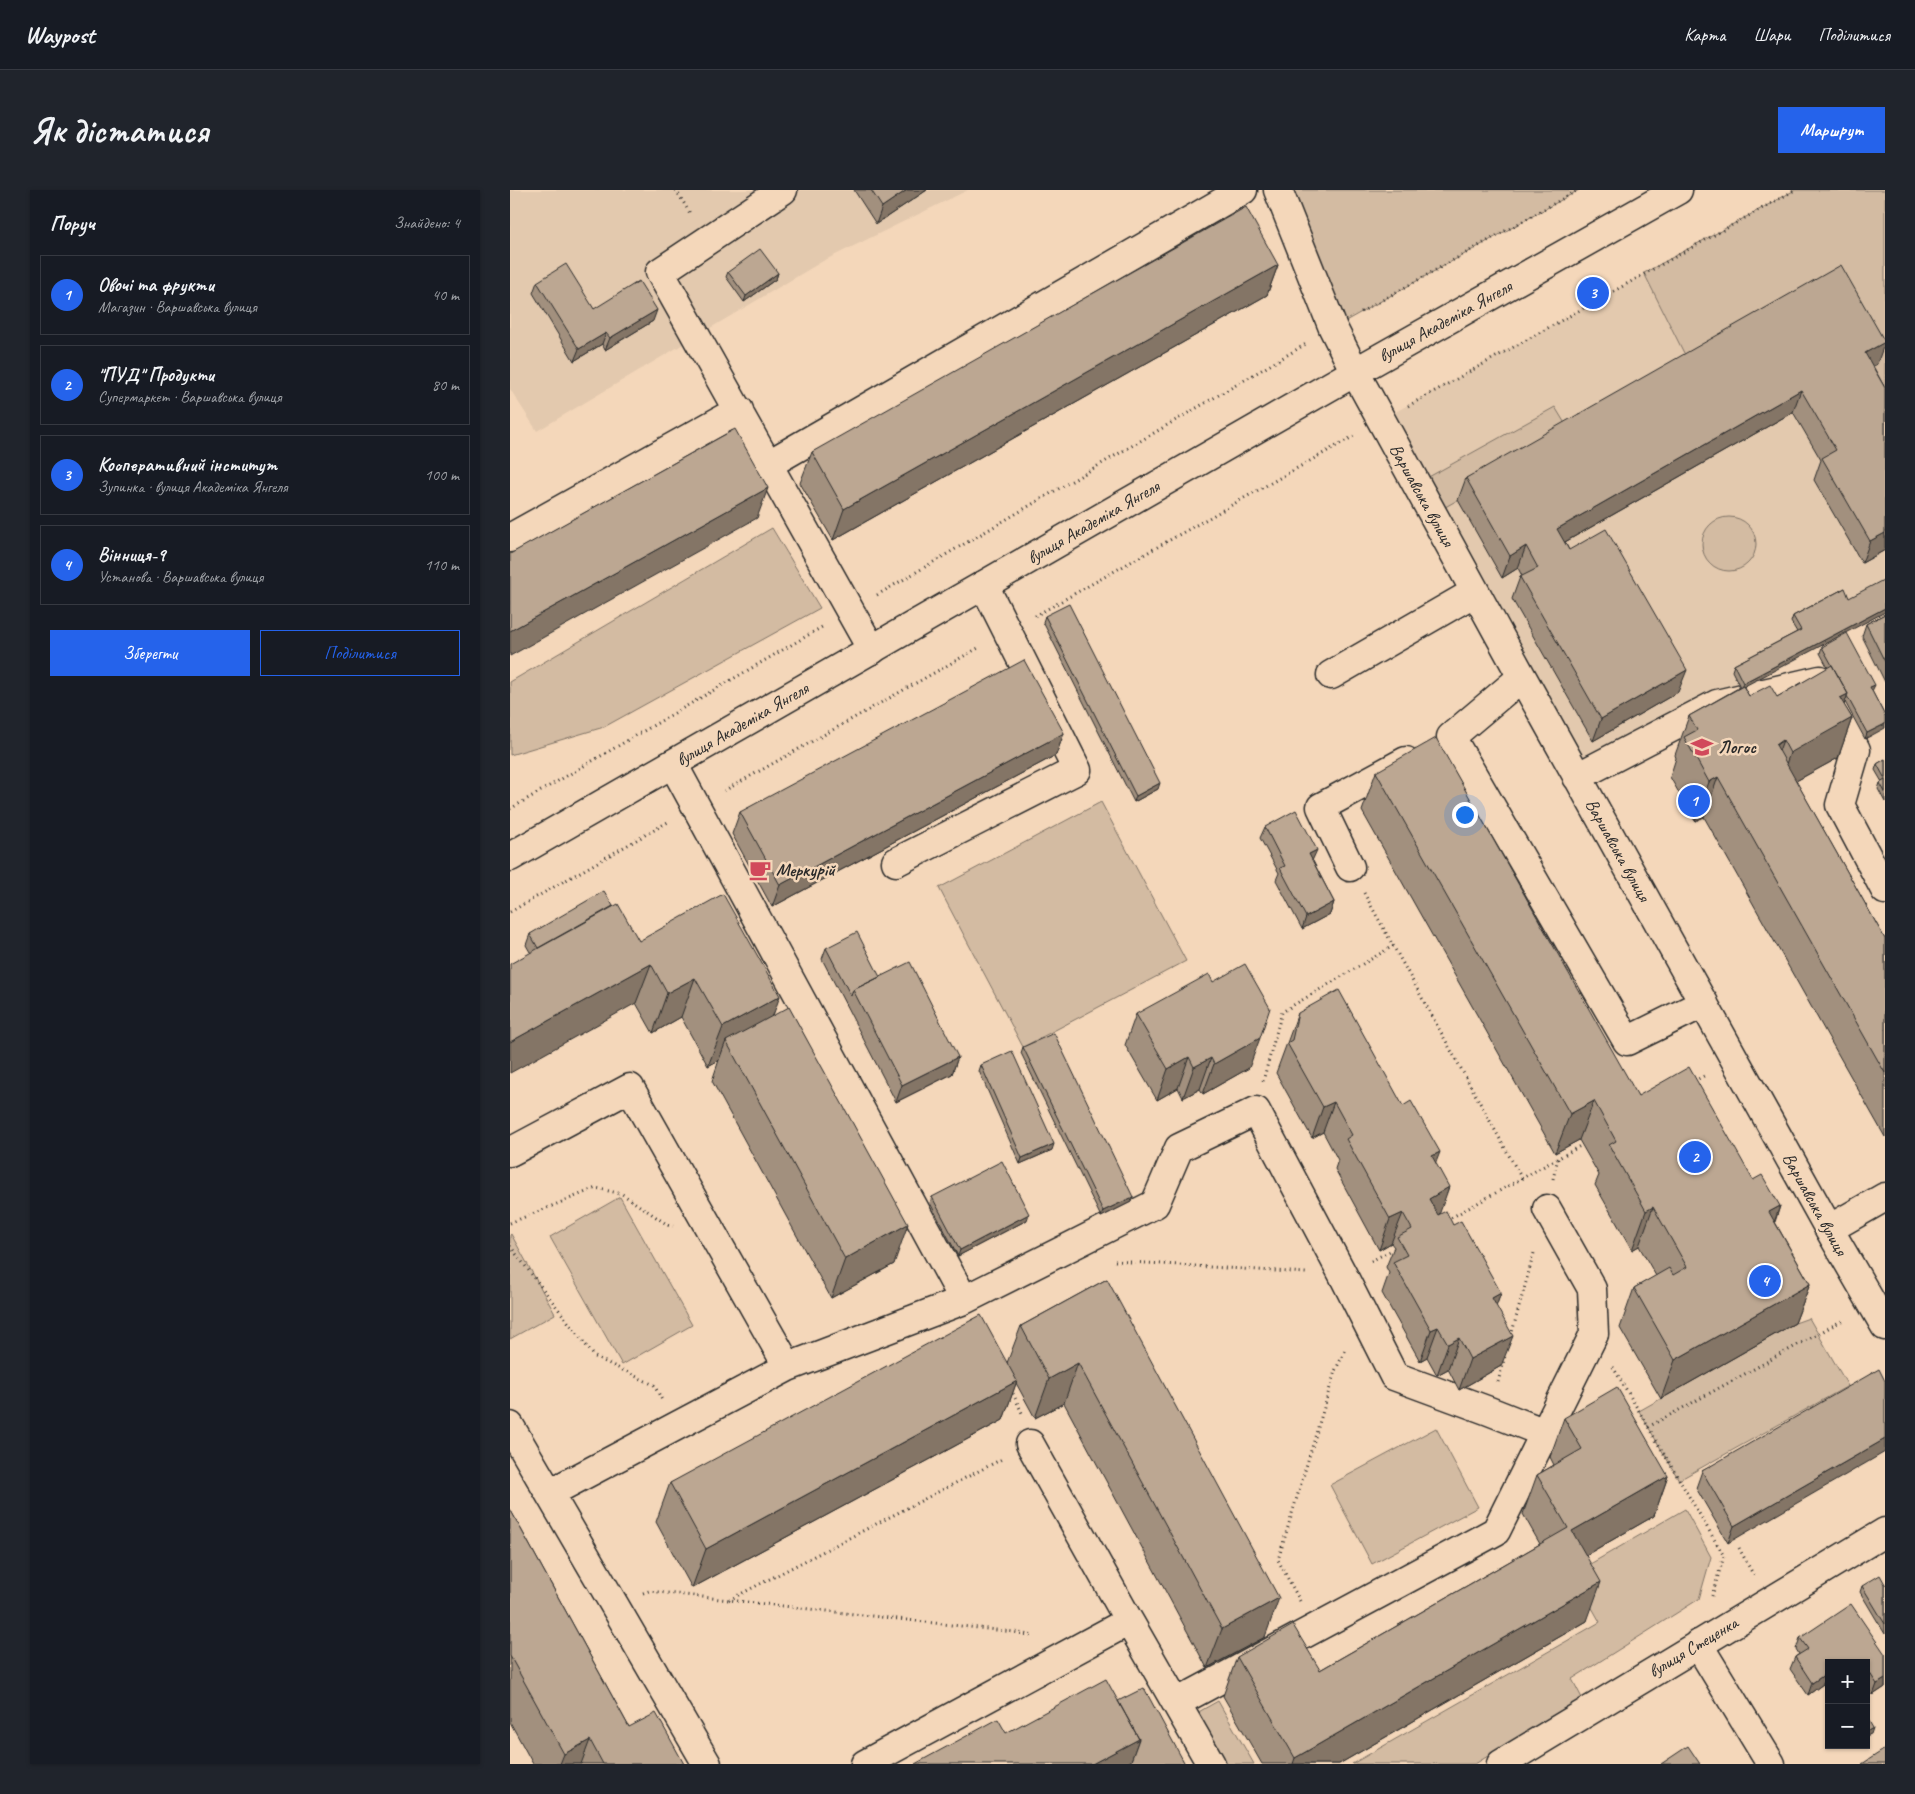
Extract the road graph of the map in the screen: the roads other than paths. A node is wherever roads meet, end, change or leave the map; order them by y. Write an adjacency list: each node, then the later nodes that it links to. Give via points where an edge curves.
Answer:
1 (783, 190): 6 (street, via 660,272)
2 (1242, 190): 7 (street)
3 (1278, 190): 5 (street, Варшавська вулиця, via 1333,328)
4 (1678, 190): 5 (street, вулиця Академіка Янгеля)
5 (1355, 372): 9 (street, вулиця Академіка Янгеля); 10 (street, Варшавська вулиця)
6 (739, 410): 7 (street); 8 (street)
7 (769, 464): 11 (street)
8 (510, 538)
9 (984, 585): 11 (street, вулиця Академіка Янгеля); 18 (street, via 1077,770)
10 (1475, 592): 12 (street); 13 (street, Варшавська вулиця)
11 (872, 650): 15 (street, вулиця Академіка Янгеля)
12 (1331, 675)
13 (1522, 677): 14 (street); 16 (street, Варшавська вулиця)
14 (1451, 736): 19 (street, via 1321,807); 21 (street, via 1627,1041)
15 (673, 764): 17 (street, вулиця Академіка Янгеля); 26 (street)
16 (1577, 776): 20 (street, via 1717,704 1820,680 1856,750 1840,804); 21 (street, Варшавська вулиця)
17 (510, 858)
18 (896, 862)
19 (1350, 867)
20 (1885, 890)
21 (1704, 1003): 25 (street, Варшавська вулиця)
22 (510, 1152): 28 (street, via 630,1088)
23 (1885, 1197): 25 (street)
24 (1547, 1209): 30 (street, via 1592,1289 1594,1334)
25 (1829, 1229): 27 (street, Варшавська вулиця)
26 (964, 1300): 28 (street); 30 (street, via 1155,1204 1179,1148 1256,1111 1394,1376)
27 (1878, 1315)
28 (788, 1367): 32 (street)
29 (510, 1426): 32 (street)
30 (1545, 1433): 36 (street, via 1496,1531)
31 (1030, 1444): 34 (street)
32 (550, 1493): 37 (street)
33 (1885, 1532): 35 (street, вулиця Стеценка)
34 (1129, 1621): 36 (street); 38 (street)
35 (1698, 1644): 40 (street, вулиця Стеценка); 41 (street)
36 (1176, 1703): 39 (street)
37 (707, 1764)
38 (865, 1764)
39 (1211, 1764)
40 (1501, 1764)
41 (1771, 1764)

